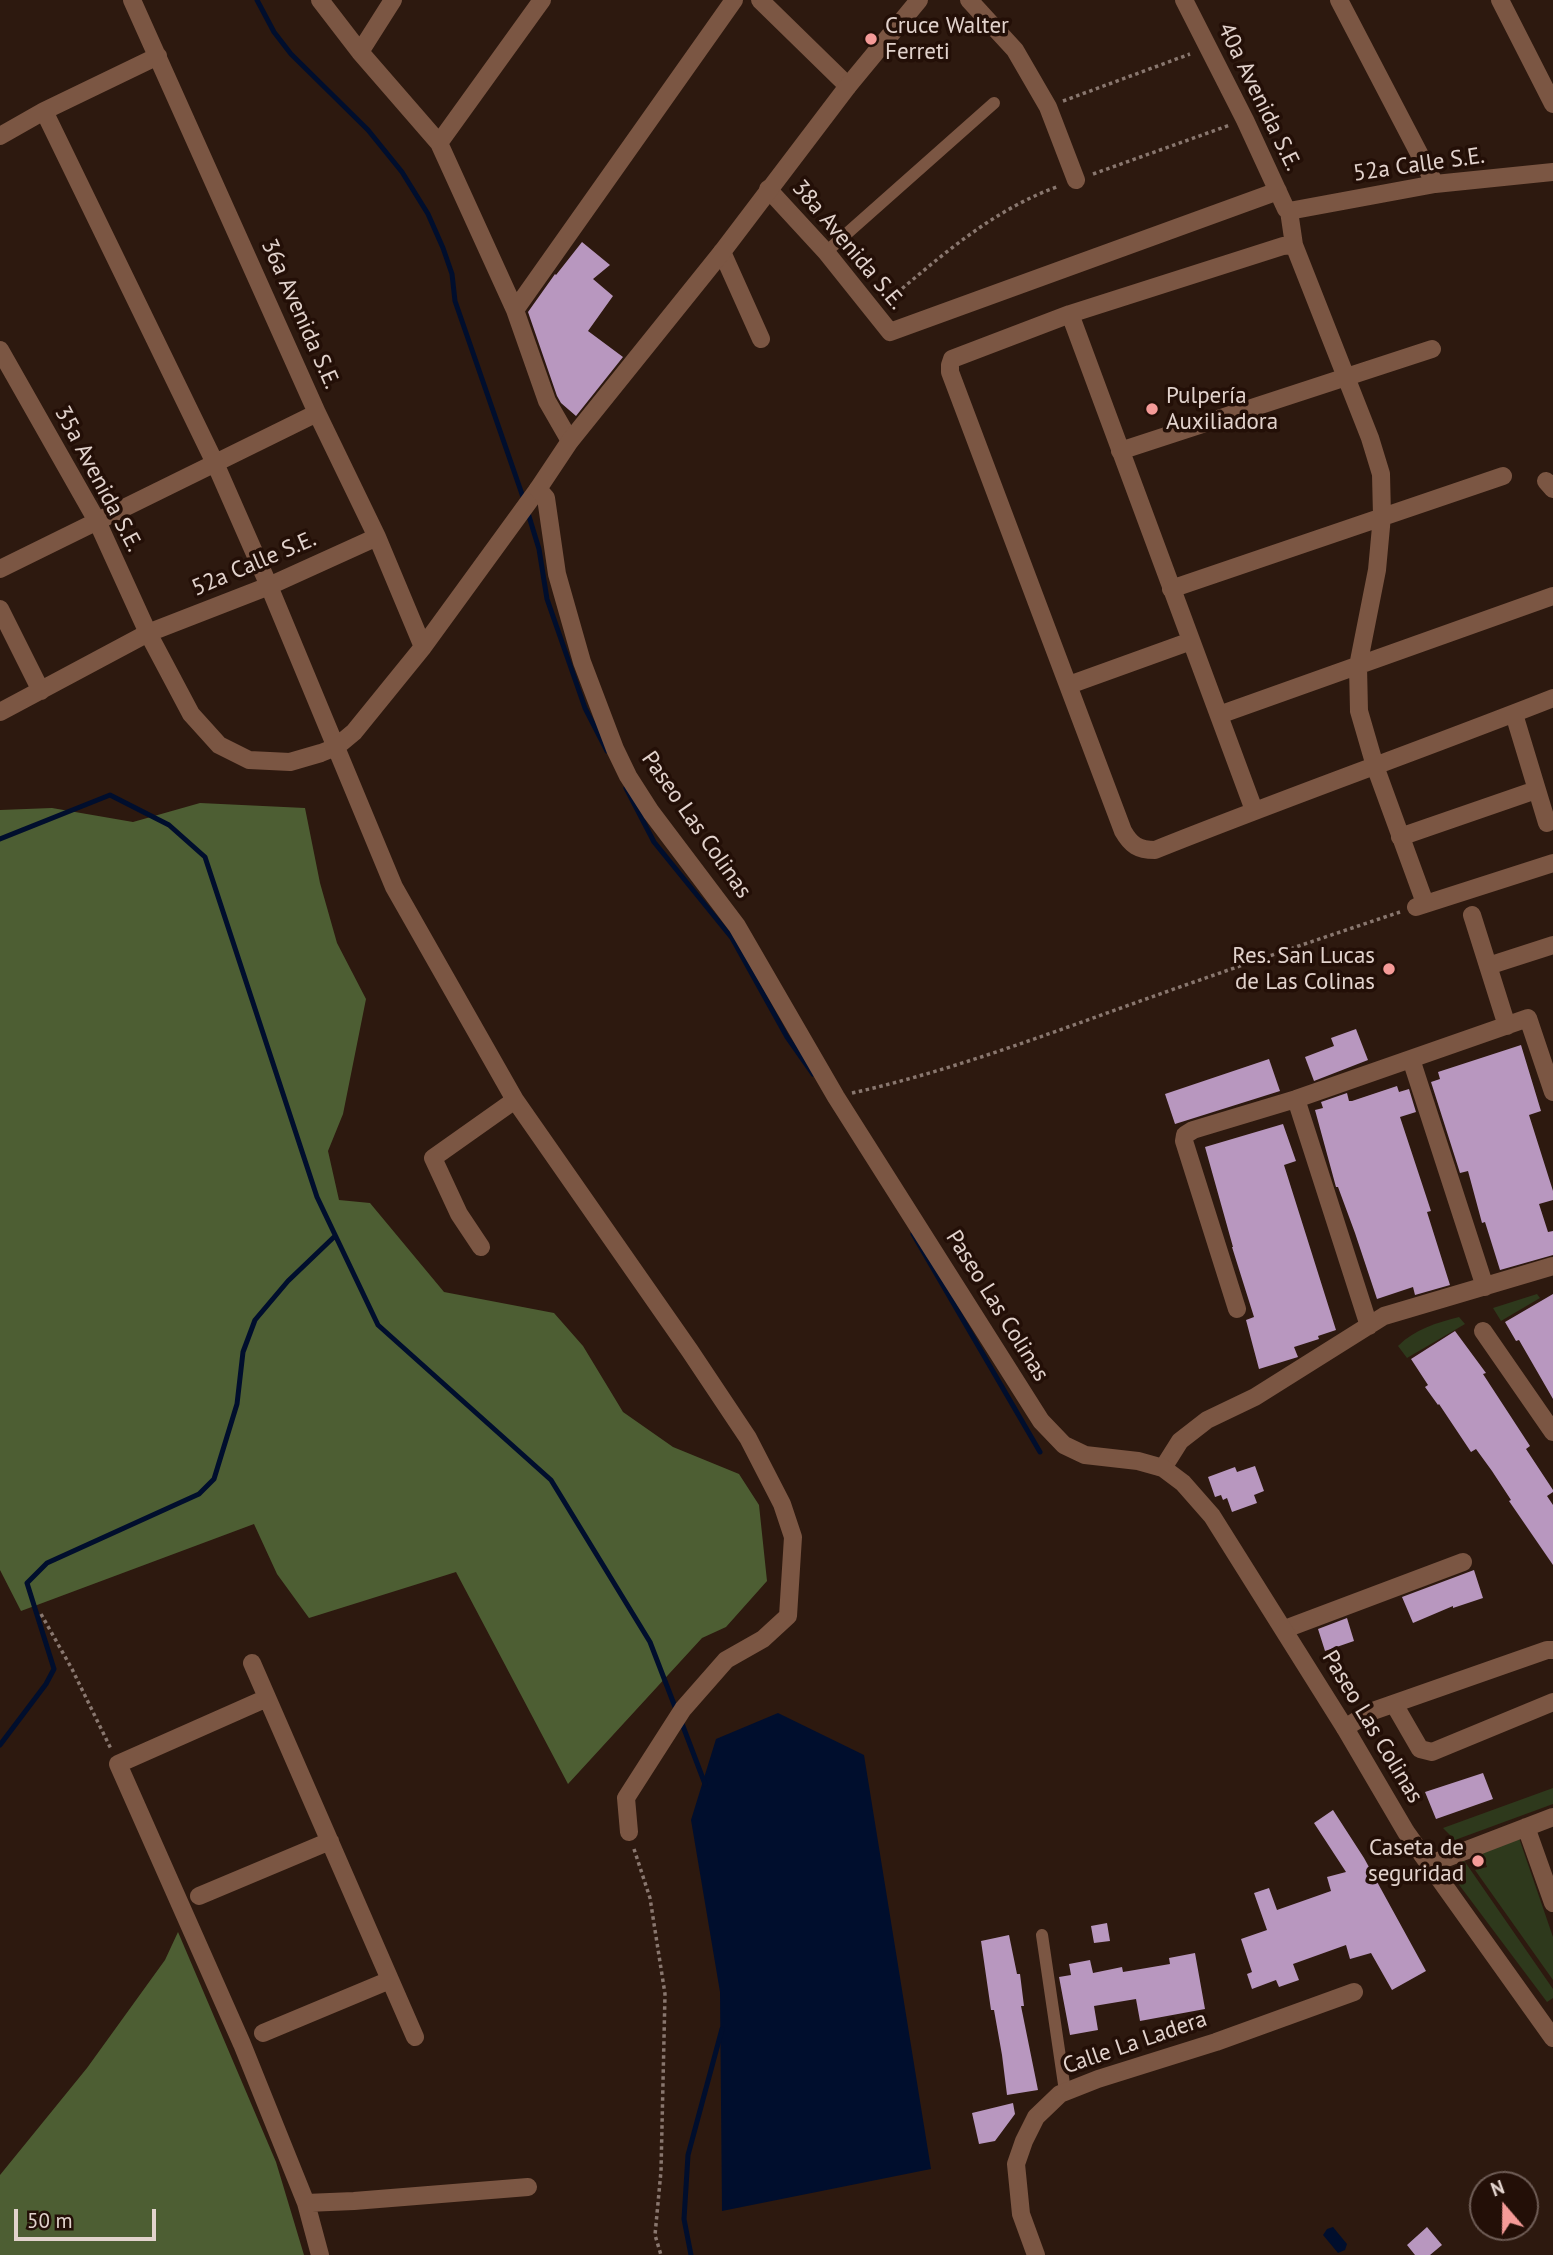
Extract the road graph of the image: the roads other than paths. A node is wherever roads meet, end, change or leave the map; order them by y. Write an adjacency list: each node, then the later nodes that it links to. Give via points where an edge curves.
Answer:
1 (132, 0): 13 (street, 36a Avenida S.E.)
2 (320, 0): 12 (street)
3 (393, 0): 12 (street)
4 (542, 0): 19 (street)
5 (734, 0): 29 (street)
6 (760, 0): 14 (street)
7 (919, 0): 14 (street)
8 (969, 0): 21 (street, via 1015,50 1048,107)
9 (1184, 0): 24 (street, 40a Avenida S.E.)
10 (1339, 0): 22 (street)
11 (1500, 0): 16 (street)
12 (360, 52): 19 (street)
13 (158, 56): 17 (street); 35 (street, 36a Avenida S.E.)
14 (848, 86): 23 (street)
15 (994, 103): 28 (lane)
16 (1553, 104)
17 (44, 111): 18 (street); 38 (street)
18 (0, 136)
19 (439, 143): 29 (street)
20 (1553, 172): 22 (street, 52a Calle S.E.)
21 (1076, 180)
22 (1435, 184): 25 (street, 52a Calle S.E.)
23 (768, 189): 27 (street); 28 (street, 38a Avenida S.E.)
24 (1278, 191): 25 (street, 40a Avenida S.E.); 28 (street, 38a Avenida S.E., via 890,332)
25 (1290, 211): 26 (street)
26 (1294, 244): 30 (street); 34 (street)
27 (722, 252): 31 (street); 36 (street)
28 (826, 252)
29 (514, 310): 36 (street, via 547,401)
30 (1070, 314): 37 (street); 53 (street, via 958,355 950,365)
31 (761, 339)
32 (1432, 349): 34 (street)
33 (0, 350): 42 (street, 35a Avenida S.E.)
34 (1346, 377): 37 (street); 41 (street, via 1381,474)
35 (317, 413): 38 (street); 43 (street, 36a Avenida S.E.)
36 (570, 440): 40 (street)
37 (1120, 451): 46 (street)
38 (215, 463): 42 (street); 45 (street)
39 (1503, 476): 41 (street)
40 (535, 493): 51 (street); 81 (street, Paseo Las Colinas, via 546,498 557,574 583,662 628,776 737,926 836,1097 1041,1421 1064,1445 1085,1455)
41 (1382, 516): 46 (street); 52 (street, via 1377,570)
42 (97, 522): 44 (street); 49 (street, 35a Avenida S.E.)
43 (377, 537): 45 (street, 52a Calle S.E.); 51 (street, 36a Avenida S.E.)
44 (0, 569)
45 (269, 586): 49 (street, 52a Calle S.E.); 59 (street)
46 (1171, 589): 50 (street)
47 (1553, 596): 52 (street)
48 (0, 609): 54 (street)
49 (148, 633): 54 (street, 52a Calle S.E.); 59 (street, 35a Avenida S.E., via 191,713 219,745 249,760 290,762)
50 (1191, 641): 53 (street); 58 (street)
51 (423, 647): 59 (street, via 354,732)
52 (1358, 666): 58 (street); 60 (street, via 1359,710)
53 (1069, 685): 62 (street, via 1130,844 1155,850)
54 (41, 691): 56 (street, 52a Calle S.E.)
55 (1553, 698): 57 (street)
56 (0, 712)
57 (1514, 713): 60 (street); 61 (street)
58 (1219, 715): 62 (street)
59 (336, 747): 73 (street, via 394,887)
60 (1375, 766): 62 (street); 64 (street)
61 (1536, 790): 63 (street); 64 (street)
62 (1254, 810)
63 (1547, 822)
64 (1401, 837): 65 (street, via 1420,905)
65 (1553, 863)
66 (1472, 915): 68 (street)
67 (1553, 945): 68 (street)
68 (1488, 966): 69 (street)
69 (1507, 1026): 70 (street); 71 (street, via 1528,1018)
70 (1411, 1059): 72 (street); 76 (street)
71 (1553, 1092)
72 (1296, 1099): 77 (street, via 1185,1135); 78 (street)
73 (515, 1100): 74 (street, via 433,1158 459,1214); 92 (street, via 748,1438 782,1504 793,1537 788,1616 763,1639 726,1660 683,1709 626,1798)
74 (481, 1247)
75 (1553, 1266): 76 (street)
76 (1485, 1287): 78 (street, via 1384,1316)
77 (1237, 1309)
78 (1369, 1326): 81 (street, via 1255,1397 1207,1420 1180,1441)
79 (1483, 1331): 80 (street)
80 (1553, 1432)
81 (1163, 1468): 83 (street, Paseo Las Colinas, via 1212,1516)
82 (1463, 1562): 83 (street)
83 (1285, 1629): 89 (street, Paseo Las Colinas)
84 (1553, 1650): 88 (street)
85 (252, 1663): 86 (street)
86 (267, 1698): 93 (street); 105 (street, via 118,1764 207,1960)
87 (1553, 1702): 88 (street, via 1432,1752 1420,1749)
88 (1394, 1704): 89 (street)
89 (1345, 1727): 94 (street, Paseo Las Colinas)
90 (1553, 1817): 91 (street)
91 (1526, 1827): 94 (street); 96 (street)
92 (629, 1832)
93 (330, 1841): 95 (street); 98 (street)
94 (1428, 1865): 102 (street, Paseo Las Colinas)
95 (199, 1896)
96 (1553, 1903)
97 (1042, 1935): 103 (lane)
98 (390, 1980): 100 (street); 101 (street)
99 (1354, 1992): 103 (street, Calle La Ladera)
100 (263, 2033)
101 (415, 2037)
102 (1553, 2038)
103 (1065, 2091): 107 (street, Calle La Ladera, via 1036,2117 1016,2164 1021,2214)
104 (528, 2187): 105 (street)
105 (306, 2203): 106 (street)
106 (320, 2255)
107 (1036, 2255)

